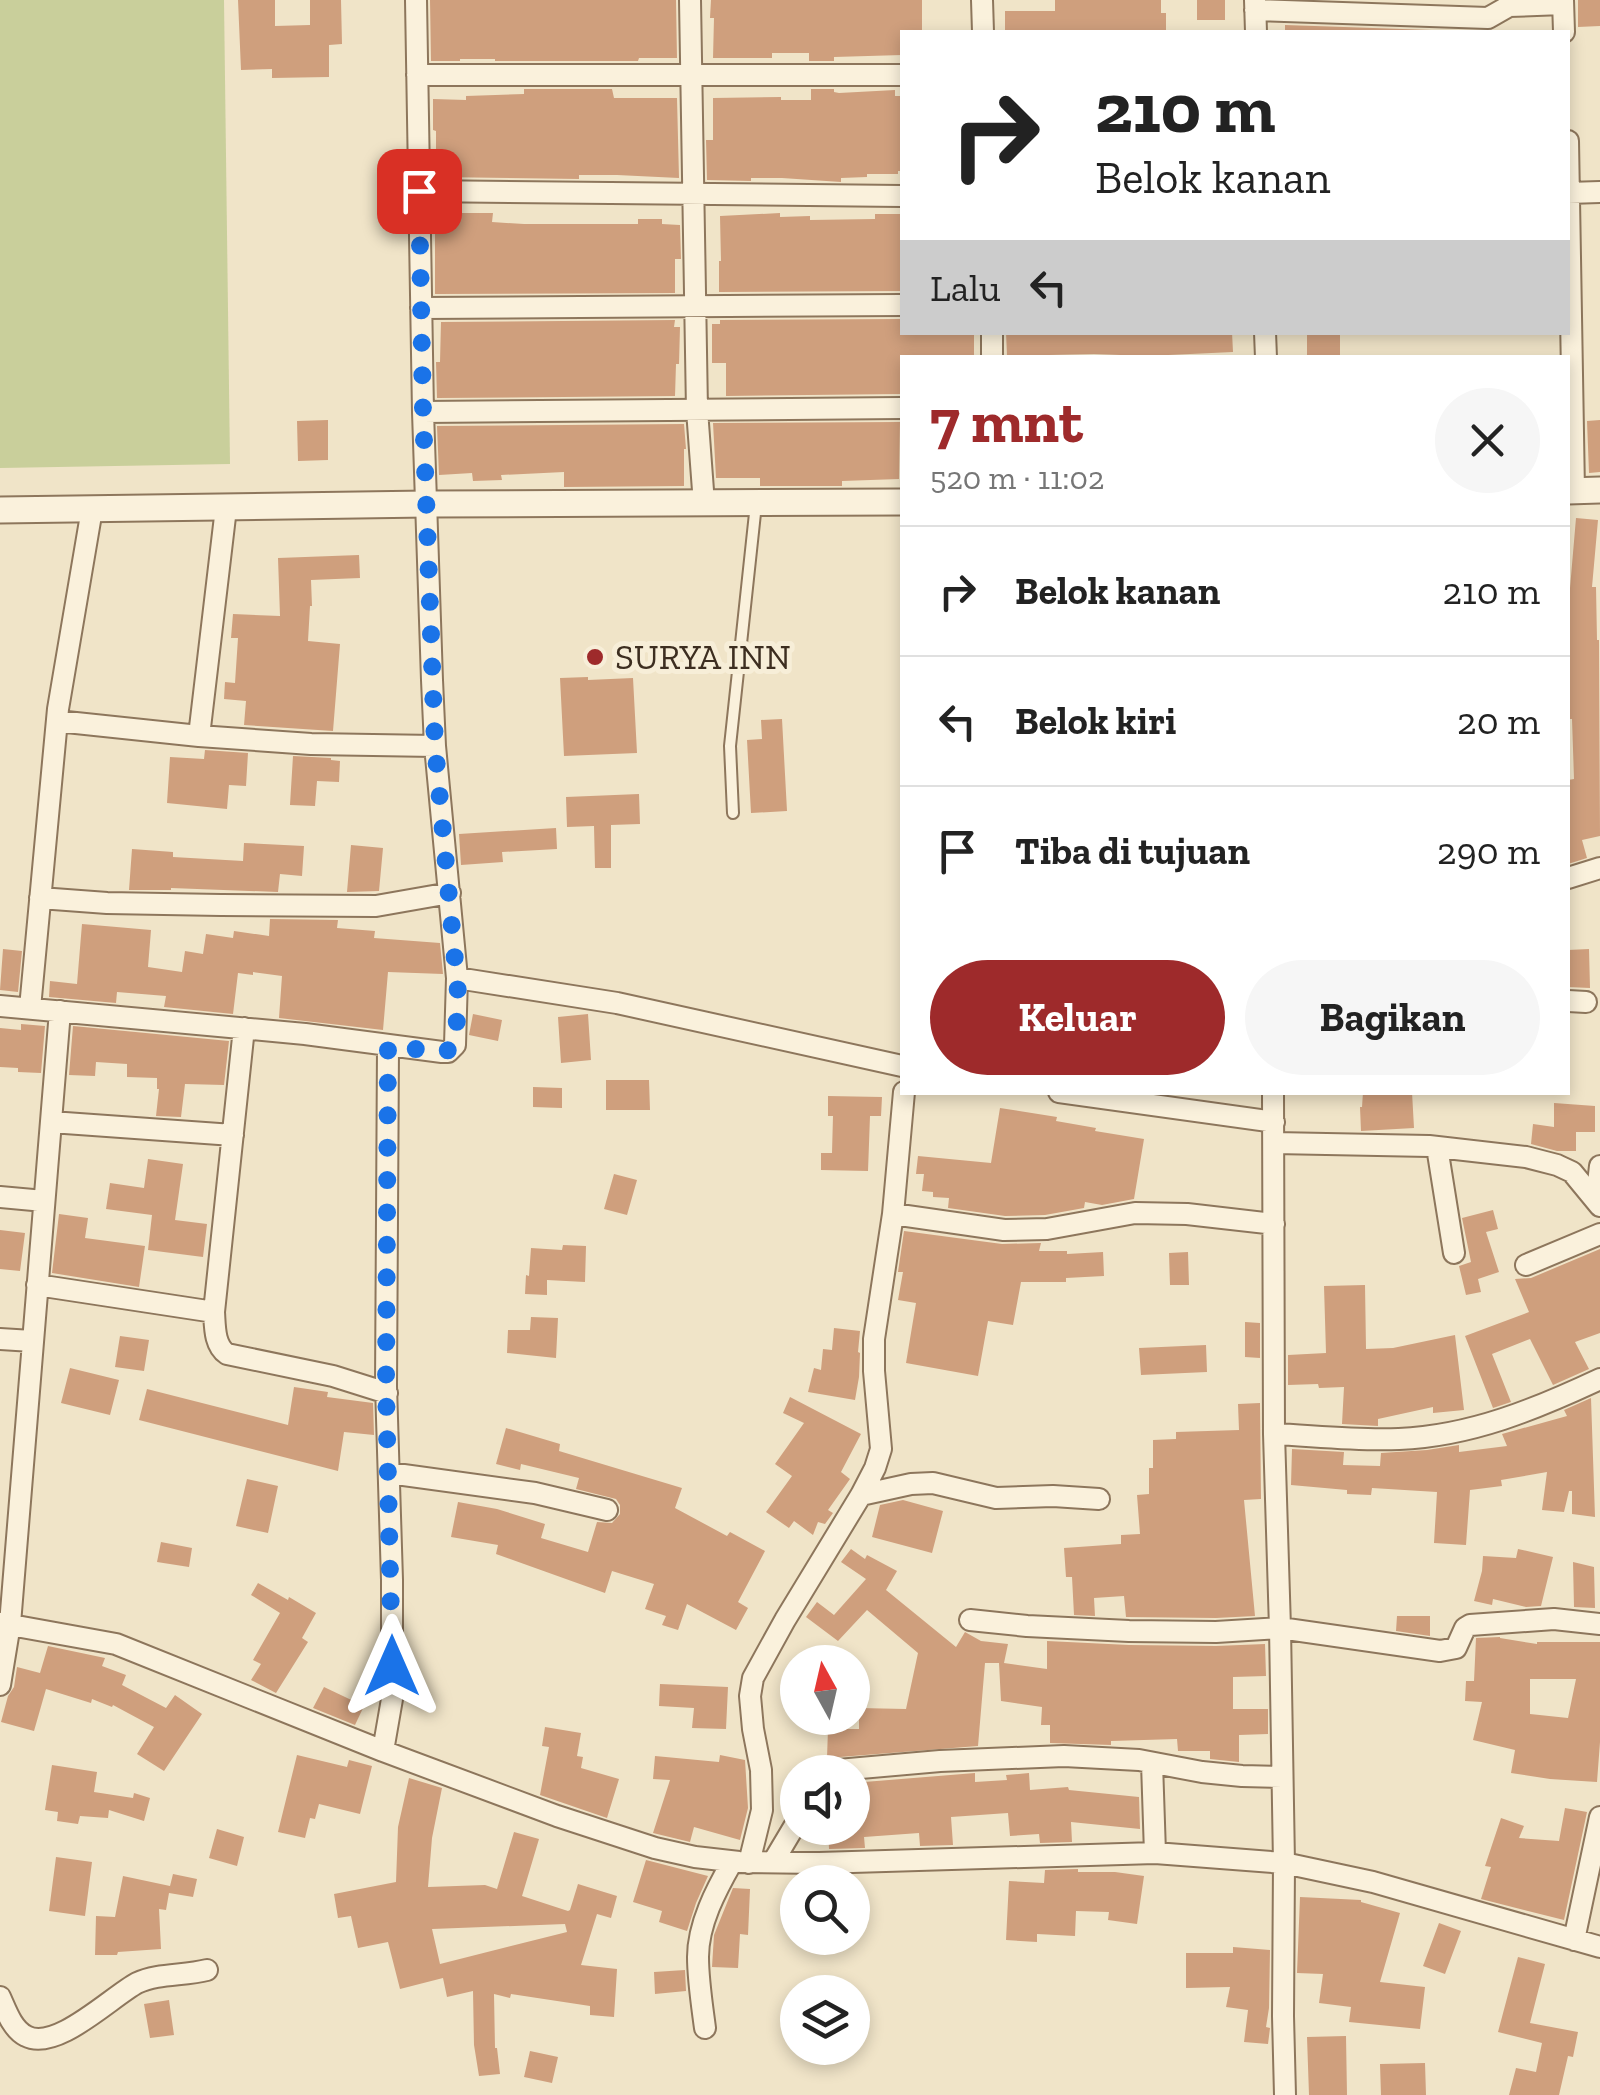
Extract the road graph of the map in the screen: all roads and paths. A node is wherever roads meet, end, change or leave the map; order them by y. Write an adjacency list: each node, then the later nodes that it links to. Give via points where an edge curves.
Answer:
1 (416, 0): 11 (street)
2 (690, 0): 10 (street)
3 (982, 0): 7 (street)
4 (1563, 2): 6 (street, via 1509,6); 9 (street)
5 (1255, 5): 6 (street); 8 (street)
6 (1488, 25)
7 (983, 30)
8 (1256, 30)
9 (1564, 30)
10 (691, 74): 11 (street); 12 (street); 16 (street)
11 (417, 75): 13 (street)
12 (900, 75)
13 (419, 191): 16 (street); 21 (street)
14 (1600, 192): 15 (street)
15 (1570, 193)
16 (692, 194): 17 (street); 19 (street)
17 (900, 196)
18 (1570, 239): 25 (street)
19 (697, 306): 20 (street); 21 (street); 23 (street)
20 (900, 306)
21 (421, 308): 24 (street)
22 (900, 408): 23 (street)
23 (698, 410): 24 (street); 29 (street)
24 (423, 412): 28 (street)
25 (1581, 491)
26 (900, 502): 27 (street)
27 (756, 503): 29 (street); 36 (lane, via 730,746)
28 (428, 504): 29 (street); 30 (street); 35 (street)
29 (704, 504)
30 (226, 508): 31 (street); 34 (street)
31 (92, 509): 32 (street); 33 (street)
32 (0, 510)
33 (57, 721): 34 (street); 40 (street)
34 (200, 736): 35 (street)
35 (435, 746): 39 (street)
36 (733, 812)
37 (1600, 868): 38 (street)
38 (1570, 877)
39 (450, 892): 40 (street, via 376,906); 41 (street)
40 (40, 898): 43 (street)
41 (457, 978): 46 (street, via 452,1049); 47 (street, via 618,1003)
42 (0, 1006): 43 (street)
43 (30, 1008): 44 (street)
44 (60, 1011): 45 (street); 51 (street)
45 (244, 1028): 46 (street); 53 (street)
46 (388, 1046): 69 (street)
47 (900, 1066)
48 (904, 1095): 59 (street)
49 (1089, 1095): 52 (street)
50 (1273, 1095): 52 (street)
51 (51, 1122): 53 (street); 57 (street)
52 (1274, 1133): 54 (street); 60 (street)
53 (233, 1135): 65 (street)
54 (1437, 1147): 58 (street, via 1557,1166 1572,1172); 62 (street)
55 (1600, 1166): 58 (street)
56 (0, 1197): 57 (street)
57 (44, 1201): 64 (street)
58 (1598, 1203)
59 (894, 1214): 60 (street, via 1004,1230 1135,1213); 71 (street, via 874,1338)
60 (1274, 1224): 70 (street)
61 (1600, 1234): 63 (street)
62 (1454, 1253)
63 (1526, 1265)
64 (37, 1285): 65 (street); 67 (street)
65 (214, 1312): 69 (street, via 222,1352)
66 (0, 1339): 67 (street)
67 (32, 1341): 78 (street)
68 (1600, 1379): 70 (street, via 1492,1424 1432,1436)
69 (387, 1393): 72 (street)
70 (1274, 1434): 80 (street)
71 (878, 1456): 73 (street); 74 (street)
72 (389, 1473): 76 (street); 82 (street, via 392,1699)
73 (911, 1484): 74 (street); 75 (street, via 996,1498)
74 (861, 1494): 89 (street, via 753,1678 762,1810)
75 (1099, 1498)
76 (607, 1510)
77 (970, 1620): 80 (street, via 1129,1631)
78 (5, 1624): 81 (street); 82 (street, via 116,1644)
79 (1600, 1624): 80 (street, via 1470,1624 1456,1648 1440,1651)
80 (1280, 1628): 85 (street)
81 (0, 1685)
82 (383, 1752): 89 (street, via 655,1848)
83 (1152, 1763): 84 (street, via 1064,1756); 85 (street); 88 (street)
84 (870, 1767)
85 (1282, 1776): 91 (street)
86 (1600, 1817): 92 (street)
87 (783, 1845): 90 (street)
88 (1155, 1853): 90 (street); 91 (street)
89 (740, 1862): 90 (street); 96 (street, via 718,1888 699,1942)
90 (773, 1862)
91 (1284, 1863): 92 (street); 97 (street)
92 (1574, 1940): 93 (street)
93 (1600, 1947)
94 (207, 1970): 95 (street, via 142,1980 50,2037 22,2034)
95 (0, 1997)
96 (705, 2028)
97 (1285, 2095)

